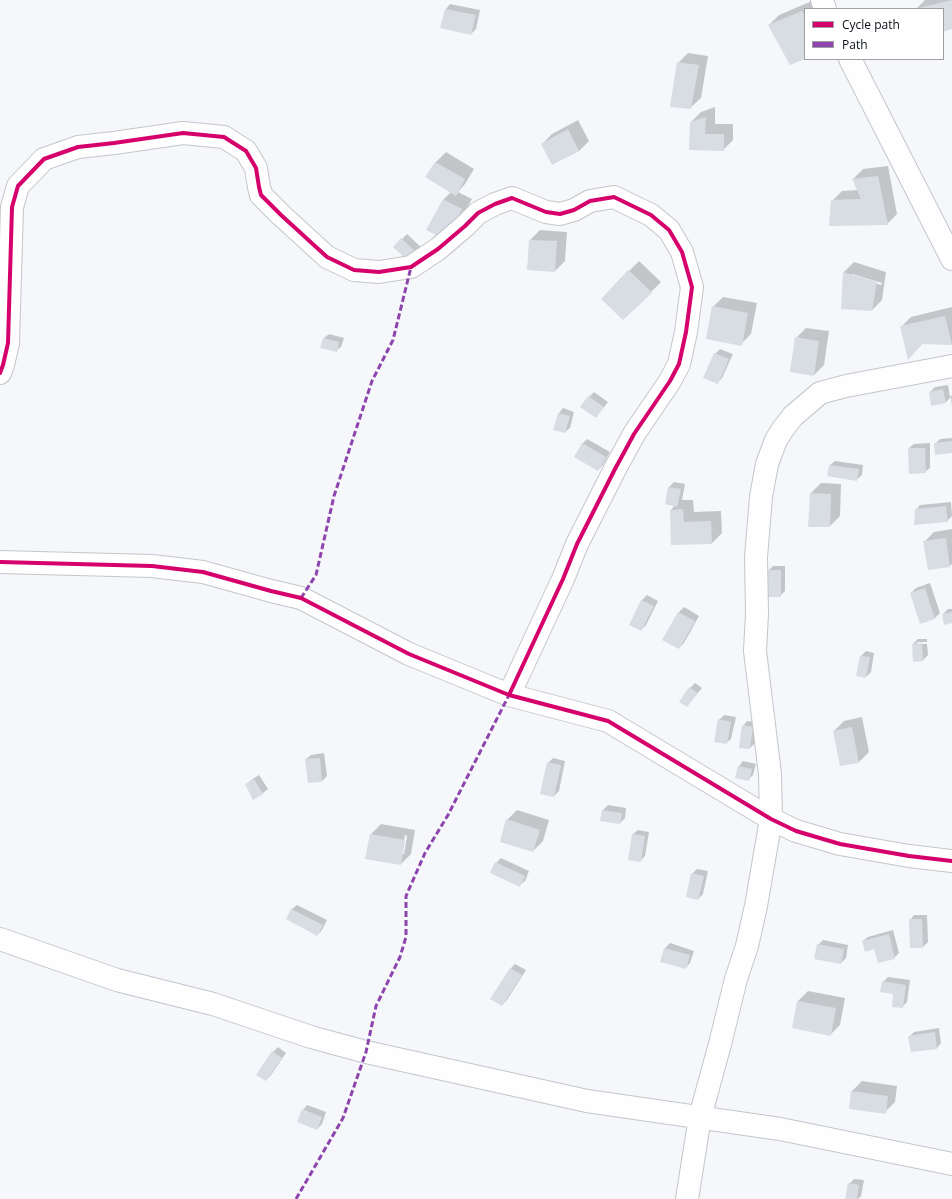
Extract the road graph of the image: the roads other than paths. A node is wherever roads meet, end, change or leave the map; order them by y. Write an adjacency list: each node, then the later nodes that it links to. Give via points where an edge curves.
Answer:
1 (851, 60): 2 (street)
2 (952, 259)
3 (952, 366): 7 (street, via 820,393 793,416 776,440 767,464 761,497 756,557 756,651 770,774)
4 (0, 373): 6 (street, via 8,343 12,207 18,186 44,159 78,147 183,133 224,137 246,151 256,168 261,195 327,257 354,270 379,272 412,267 438,249 478,213 512,198 546,212 560,214 590,201 614,197 651,215 669,230 682,252 692,287 679,364 615,469 577,544)
5 (0, 562): 6 (street, via 152,566 203,572 302,598 410,654)
6 (509, 695): 7 (street, via 608,721)
7 (771, 819): 8 (street, via 796,831 840,844 909,856); 10 (street, via 746,946)
8 (952, 860)
9 (0, 939): 10 (street, via 117,980 213,1004 311,1037 366,1052 587,1101)
10 (700, 1117): 11 (street, via 780,1129); 12 (street)
11 (952, 1164)
12 (688, 1199)

